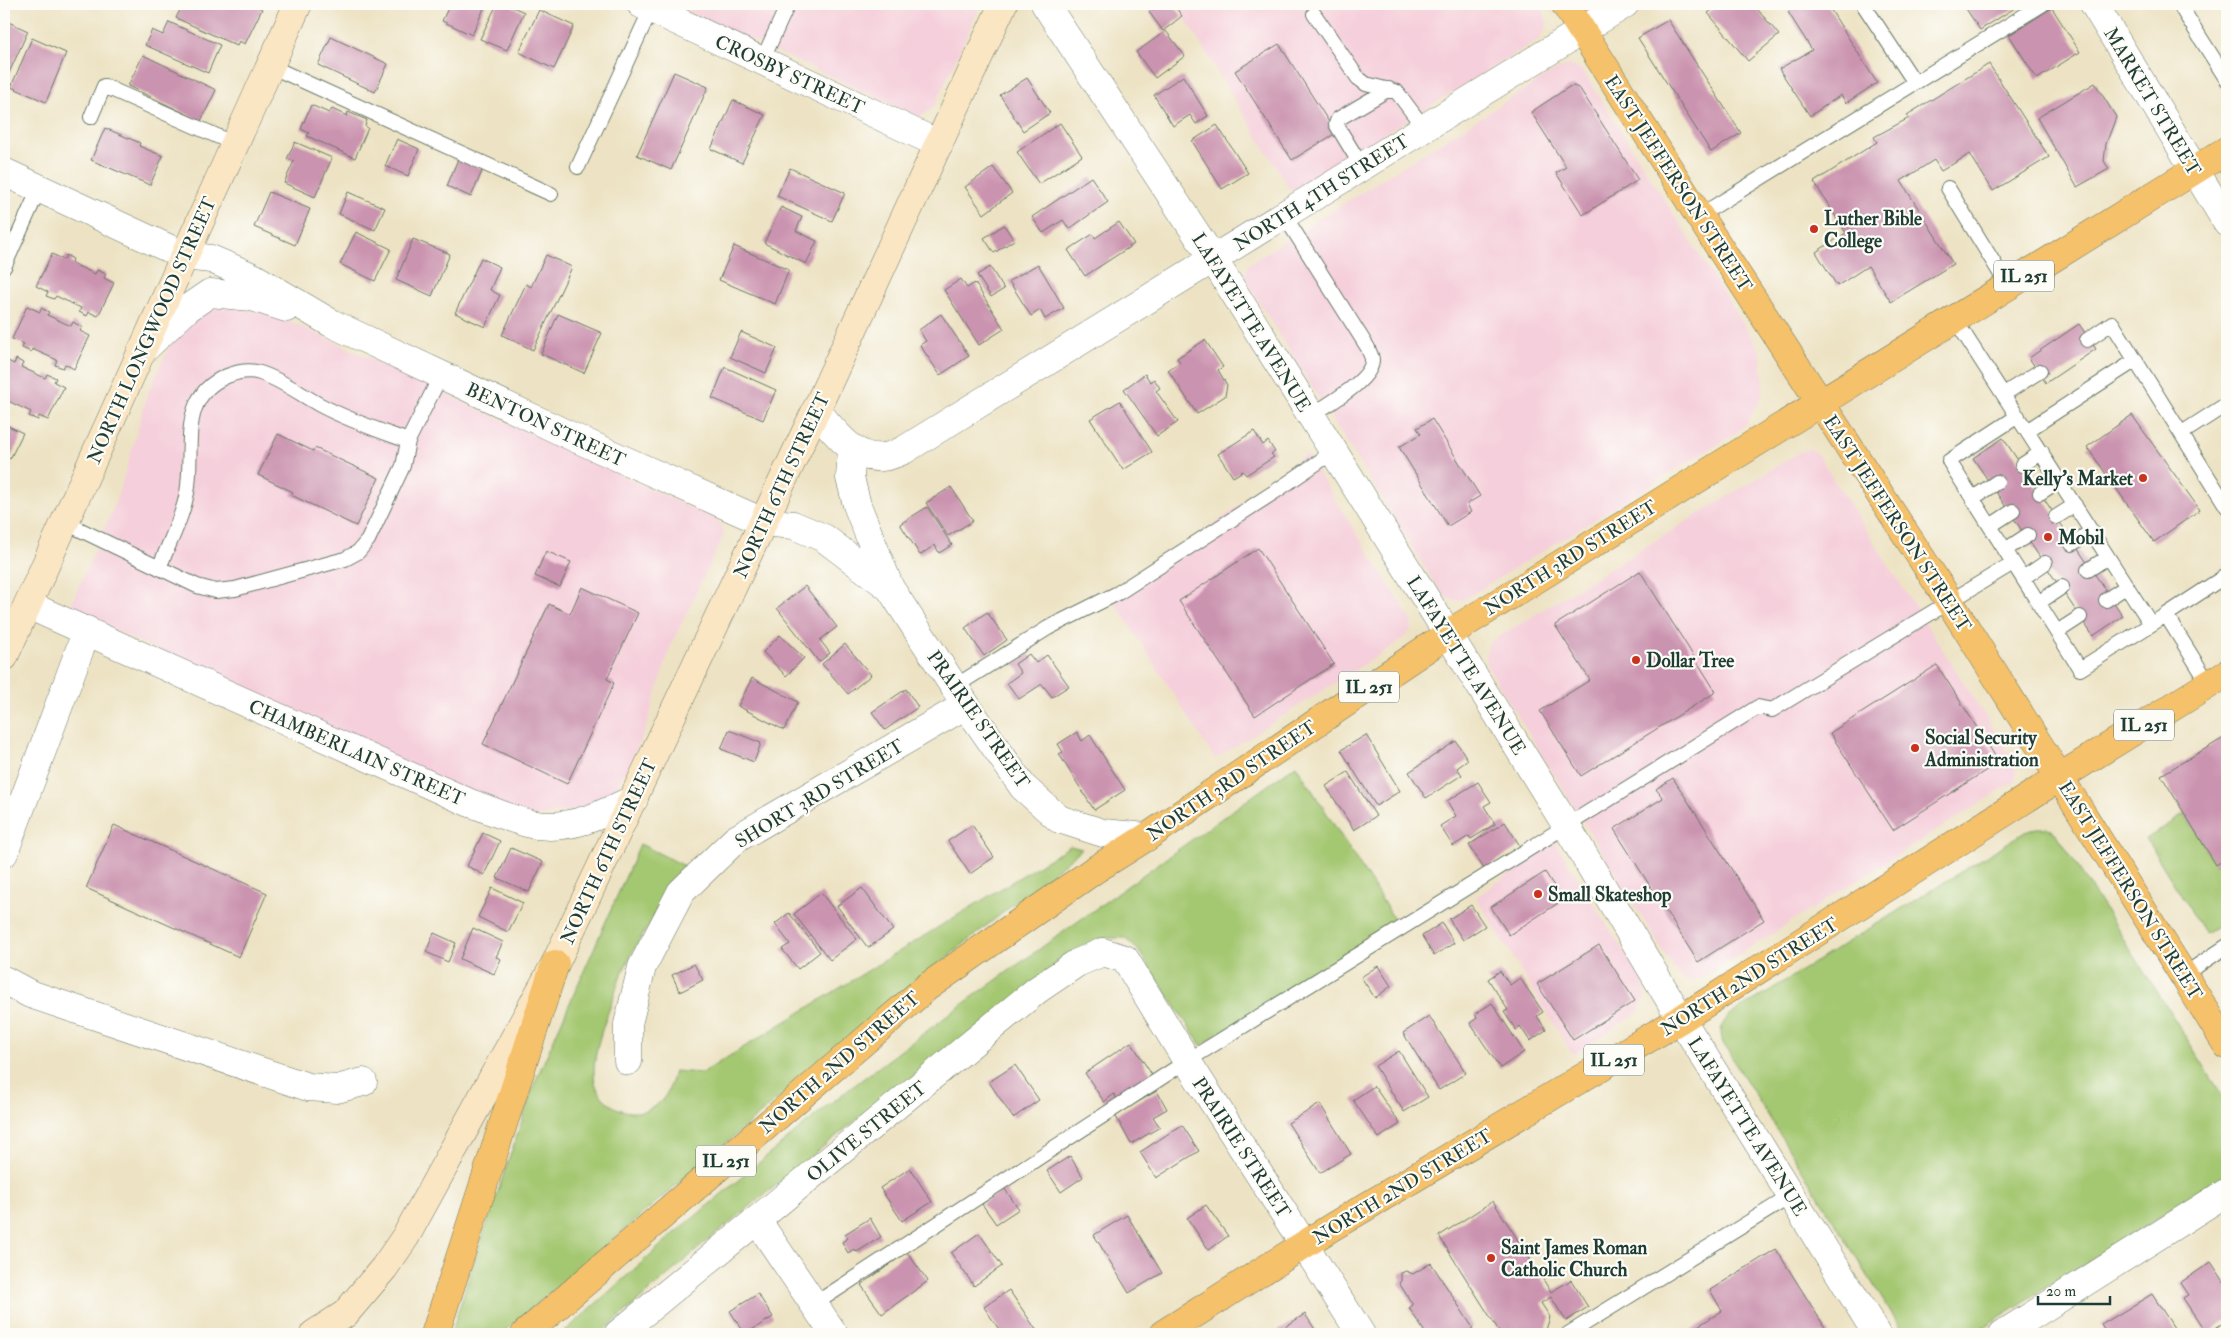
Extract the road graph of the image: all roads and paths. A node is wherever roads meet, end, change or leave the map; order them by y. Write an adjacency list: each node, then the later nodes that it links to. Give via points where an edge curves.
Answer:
1 (298, 4): 15 (main road, NORTH LONGWOOD STREET)
2 (788, 4): 14 (lane)
3 (1003, 4): 22 (main road, NORTH 6TH STREET)
4 (1045, 4): 35 (street, LAFAYETTE AVENUE)
5 (1565, 4): 13 (main road, EAST JEFFERSON STREET)
6 (1625, 4): 13 (street, NORTH 4TH STREET)
7 (1863, 4): 17 (lane)
8 (2043, 4): 17 (lane)
9 (2094, 4): 26 (street, MARKET STREET)
10 (2179, 4): 16 (lane)
11 (646, 6): 14 (street, CROSBY STREET); 24 (lane)
12 (1314, 14): 18 (lane, via 1358,78 1366,84)
13 (1582, 30): 20 (street, NORTH 4TH STREET); 32 (main road, EAST JEFFERSON STREET)
14 (762, 61): 22 (street, CROSBY STREET)
15 (270, 66): 21 (main road, NORTH LONGWOOD STREET); 30 (lane)
16 (2227, 80)
17 (1914, 83): 32 (lane)
18 (1388, 89): 20 (lane, via 1403,98); 25 (lane, via 1338,119 1336,124)
19 (91, 117): 21 (lane, via 104,86)
20 (1424, 128): 25 (street, NORTH 4TH STREET)
21 (235, 144): 34 (main road, NORTH LONGWOOD STREET)
22 (939, 144): 48 (main road, NORTH 6TH STREET)
23 (2227, 150): 26 (main road, NORTH 3RD STREET / IL 251)
24 (578, 167)
25 (1362, 167): 31 (street, NORTH 4TH STREET)
26 (2195, 171): 33 (street, MARKET STREET); 37 (main road, NORTH 3RD STREET / IL 251)
27 (4, 172): 29 (street, BENTON STREET)
28 (1948, 188): 37 (lane)
29 (39, 189): 34 (street, BENTON STREET); 36 (lane)
30 (551, 194)
31 (1284, 214): 35 (street, NORTH 4TH STREET); 49 (lane, via 1368,348 1372,360 1364,379)
32 (1699, 216): 46 (main road, EAST JEFFERSON STREET)
33 (2227, 223)
34 (184, 256): 39 (street, BENTON STREET, via 211,259 253,277); 41 (main road, NORTH LONGWOOD STREET)
35 (1213, 259): 49 (street, LAFAYETTE AVENUE); 54 (street, NORTH 4TH STREET, via 904,450 881,458 866,456)
36 (4, 267)
37 (2008, 286): 38 (main road, NORTH 3RD STREET / IL 251)
38 (1954, 318): 45 (lane); 46 (main road, NORTH 3RD STREET / IL 251)
39 (330, 323): 41 (street, BENTON STREET, via 252,297 210,293 188,308); 44 (street, BENTON STREET)
40 (2087, 340): 42 (lane, via 2112,323)
41 (138, 355): 66 (main road, NORTH LONGWOOD STREET)
42 (2136, 360): 51 (lane); 52 (lane)
43 (2040, 371): 45 (lane)
44 (441, 375): 53 (lane); 67 (street, BENTON STREET)
45 (2004, 394): 50 (lane)
46 (1820, 401): 84 (main road, EAST JEFFERSON STREET); 92 (main road, NORTH 3RD STREET / IL 251)
47 (2227, 404): 52 (lane)
48 (816, 410): 54 (street, NORTH 4TH STREET); 67 (main road, NORTH 6TH STREET)
49 (1311, 416): 55 (street, LAFAYETTE AVENUE)
50 (2018, 416): 51 (lane); 61 (lane, via 1950,461)
51 (2028, 430): 56 (lane)
52 (2182, 433): 63 (lane)
53 (408, 441): 76 (lane, via 403,466 368,540 358,552 235,589 216,591); 76 (lane, via 363,425 258,372 239,371 214,381 197,400 190,431 187,492)
54 (852, 448): 81 (street, PRAIRIE STREET, via 850,478 857,505)
55 (1332, 452): 92 (street, LAFAYETTE AVENUE); 95 (lane, via 1118,592 1048,628)
56 (2042, 452): 57 (lane); 58 (lane)
57 (2022, 465)
58 (2060, 480): 60 (lane); 62 (lane)
59 (1996, 482): 61 (lane)
60 (2040, 493)
61 (1973, 498): 68 (lane)
62 (2075, 505): 65 (lane); 69 (lane)
63 (2227, 506)
64 (2013, 511): 68 (lane)
65 (2056, 517)
66 (64, 522): 76 (lane); 86 (main road, NORTH LONGWOOD STREET)
67 (763, 522): 81 (street, PRAIRIE STREET, via 793,525 824,538); 97 (main road, NORTH 6TH STREET)
68 (1990, 526): 72 (lane)
69 (2092, 531): 71 (lane); 73 (lane)
70 (2028, 535): 72 (lane)
71 (2072, 544)
72 (2005, 550): 75 (lane)
73 (2108, 557): 77 (lane); 80 (lane)
74 (2045, 562): 79 (lane)
75 (2013, 563): 79 (lane); 84 (lane)
76 (159, 568)
77 (2088, 570)
78 (2227, 575): 87 (lane)
79 (2023, 578): 85 (lane)
80 (2127, 586): 83 (lane); 89 (lane)
81 (890, 588): 95 (street, PRAIRIE STREET)
82 (2062, 588): 85 (lane)
83 (2106, 600)
84 (1949, 602): 96 (main road, EAST JEFFERSON STREET); 98 (lane, via 1772,710 1758,707)
85 (2038, 603): 91 (lane)
86 (28, 605): 90 (street, CHAMBERLAIN STREET); 93 (main road, NORTH LONGWOOD STREET)
87 (2166, 615): 89 (lane); 94 (lane)
88 (2080, 617): 91 (lane)
89 (2151, 624): 91 (lane, via 2080,669)
90 (87, 630): 97 (street, CHAMBERLAIN STREET, via 470,803 536,825 566,825 599,816); 100 (street)
91 (2057, 632)
92 (1448, 634): 98 (street, LAFAYETTE AVENUE); 99 (main road, NORTH 3RD STREET / IL 251)
93 (4, 657)
94 (2218, 679): 96 (main road, NORTH 2ND STREET / IL 251)
95 (960, 696): 99 (street, PRAIRIE STREET, via 1023,787 1059,820 1103,833); 109 (street, SHORT 3RD STREET, via 736,839 681,892 642,967 628,1024)
96 (2060, 777): 104 (main road, EAST JEFFERSON STREET); 107 (main road, NORTH 2ND STREET / IL 251)
97 (634, 799): 103 (main road, NORTH 6TH STREET)
98 (1566, 825): 107 (street, LAFAYETTE AVENUE); 110 (lane)
99 (1146, 837): 106 (main road, NORTH 3RD STREET / IL 251)
100 (4, 852)
101 (2227, 946): 104 (lane)
102 (1125, 959): 110 (street, PRAIRIE STREET); 114 (street, OLIVE STREET, via 1103,952 1077,963 1038,990)
103 (555, 964): 117 (main road, NORTH 6TH STREET, via 406,1236 345,1314); 118 (main road)
104 (2185, 974): 108 (main road, EAST JEFFERSON STREET)
105 (4, 980): 111 (street, via 38,997 308,1087 337,1089)
106 (926, 987): 119 (main road, NORTH 2ND STREET / IL 251)
107 (1681, 1019): 113 (street, LAFAYETTE AVENUE); 115 (main road, NORTH 2ND STREET / IL 251)
108 (2227, 1045)
109 (628, 1061)
110 (1187, 1061): 115 (street, PRAIRIE STREET); 116 (lane)
111 (363, 1082)
112 (2227, 1192): 126 (street)
113 (1791, 1196): 124 (lane); 125 (street, LAFAYETTE AVENUE)
114 (757, 1220): 116 (street); 120 (street, OLIVE STREET)
115 (1304, 1245): 122 (main road, NORTH 2ND STREET / IL 251); 123 (street, PRAIRIE STREET)
116 (813, 1304): 121 (street)
117 (314, 1334)
118 (435, 1334)
119 (525, 1334)
120 (618, 1334)
121 (834, 1334)
122 (1163, 1334)
123 (1361, 1334)
124 (1568, 1334)
125 (1877, 1334)
126 (2003, 1334)

